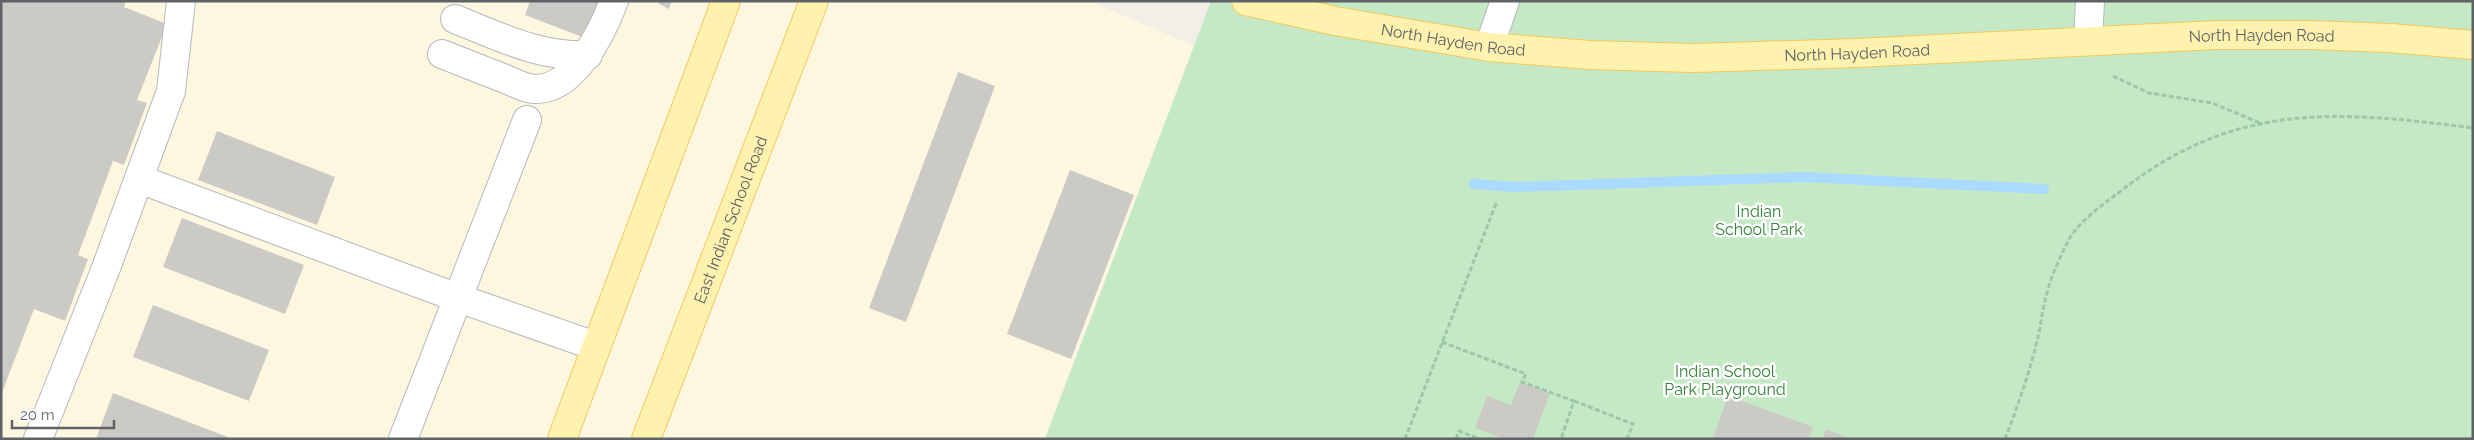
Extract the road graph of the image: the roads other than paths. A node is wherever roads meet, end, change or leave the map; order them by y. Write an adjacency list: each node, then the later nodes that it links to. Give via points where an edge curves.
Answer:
1 (181, 1): 15 (lane, via 171,91)
2 (614, 1): 13 (lane, via 601,34)
3 (726, 1): 17 (main road)
4 (814, 1): 21 (main road, East Indian School Road)
5 (1246, 1): 11 (main road, North Hayden Road, via 1335,21)
6 (1506, 1): 11 (lane)
7 (2090, 1): 9 (lane)
8 (455, 19): 13 (lane, via 535,50 569,56)
9 (2088, 41): 10 (main road, North Hayden Road, via 2216,35 2310,35); 11 (main road, North Hayden Road, via 1693,58)
10 (2473, 45)
11 (1489, 48)
12 (442, 54): 13 (lane, via 529,88 550,86)
13 (588, 55)
14 (527, 120): 16 (lane)
15 (139, 179): 16 (lane); 18 (lane)
16 (458, 298): 17 (lane); 19 (lane)
17 (595, 346): 20 (main road)
18 (38, 439)
19 (403, 439)
20 (562, 439)
21 (646, 439)

